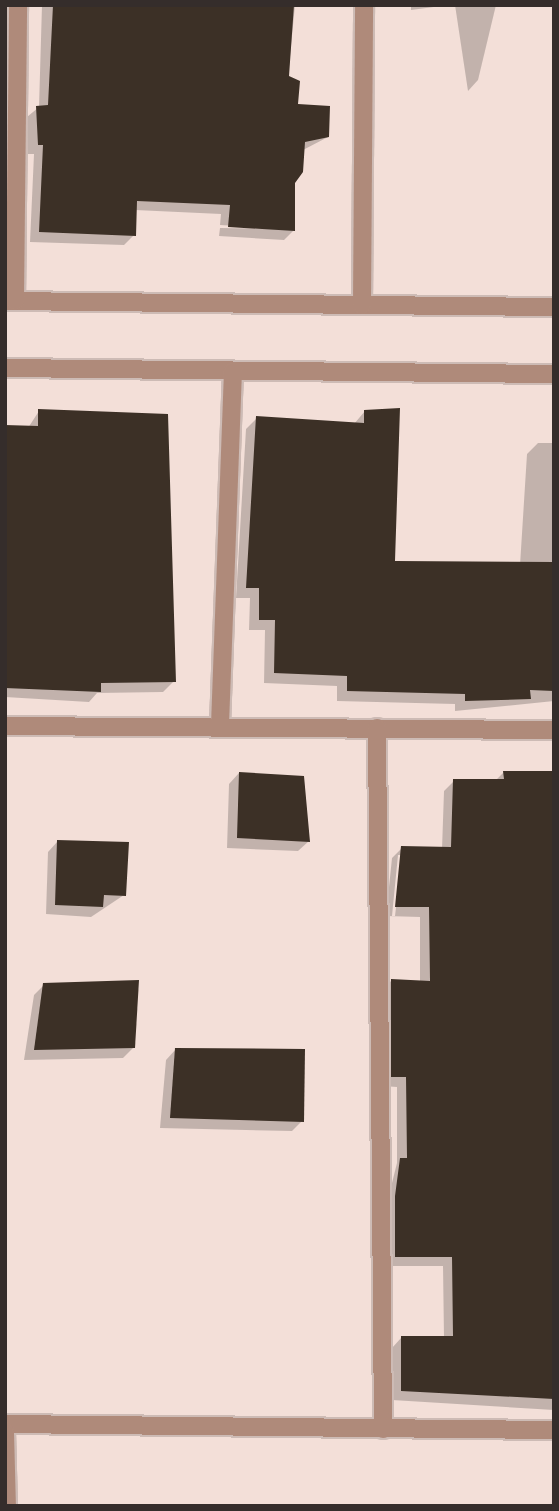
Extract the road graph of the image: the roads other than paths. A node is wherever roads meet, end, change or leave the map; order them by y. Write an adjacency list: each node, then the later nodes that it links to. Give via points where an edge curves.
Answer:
1 (18, 5): 3 (street)
2 (364, 5): 4 (street)
3 (10, 301): 4 (street)
4 (362, 305): 5 (street)
5 (554, 307)
6 (5, 368): 7 (street)
7 (233, 371): 8 (street); 9 (street)
8 (554, 374)
9 (220, 725): 10 (street); 11 (street)
10 (5, 726)
11 (377, 728): 12 (street); 14 (street)
12 (554, 730)
13 (5, 1424): 14 (street)
14 (383, 1429): 15 (street)
15 (554, 1430)
16 (5, 1432): 17 (street)
17 (7, 1506)

